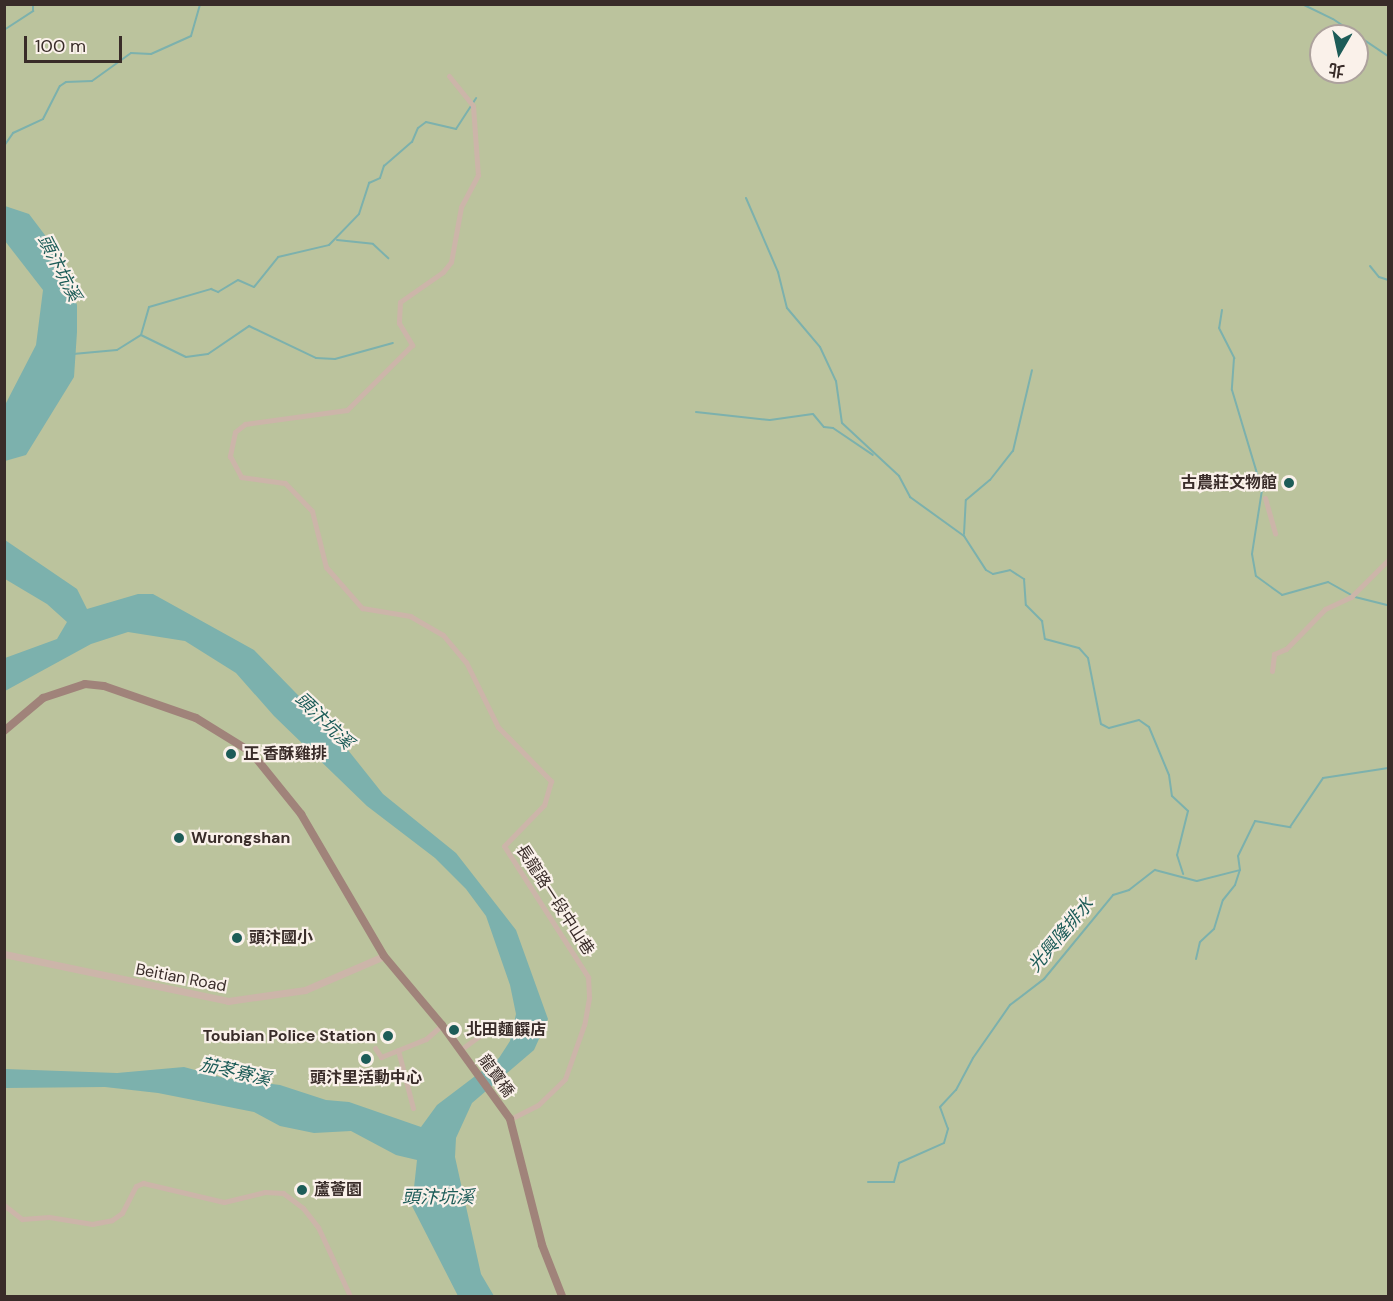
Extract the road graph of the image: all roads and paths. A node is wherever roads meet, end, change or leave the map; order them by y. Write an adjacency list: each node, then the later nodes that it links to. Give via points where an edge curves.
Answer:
1 (449, 76): 15 (street, 長龍路一段中山巷, via 473,106 478,175 461,207 451,262 400,302 399,323 412,345 347,410 245,424 235,432 230,456 241,477 285,483 312,512 326,567 362,608 410,616 443,635 466,662 498,727 551,782 544,805 504,846 588,977 589,998 583,1030 565,1079 537,1105)
2 (1265, 498): 3 (street)
3 (1275, 534)
4 (1389, 560): 5 (street, via 1351,597 1324,609 1286,649 1274,654)
5 (1272, 671)
6 (4, 731): 8 (main road, 龍寶橋, via 43,698 85,684 104,686 218,728 250,752 274,777 333,865)
7 (4, 954): 8 (street, Beitian Road, via 228,1001 305,990)
8 (384, 956): 9 (main road, 龍寶橋)
9 (442, 1025): 12 (street, via 426,1039); 13 (main road, 龍寶橋)
10 (481, 1035): 13 (street)
11 (375, 1048): 12 (street, via 381,1058)
12 (398, 1050): 14 (street)
13 (460, 1050): 15 (main road, 龍寶橋)
14 (413, 1108)
15 (510, 1119): 18 (main road, via 542,1245)
16 (4, 1205): 17 (street, via 22,1219 49,1217 92,1224 112,1220 122,1213 136,1186 142,1183 224,1202 265,1192 283,1193 303,1208 318,1227)
17 (350, 1296)
18 (562, 1296)

